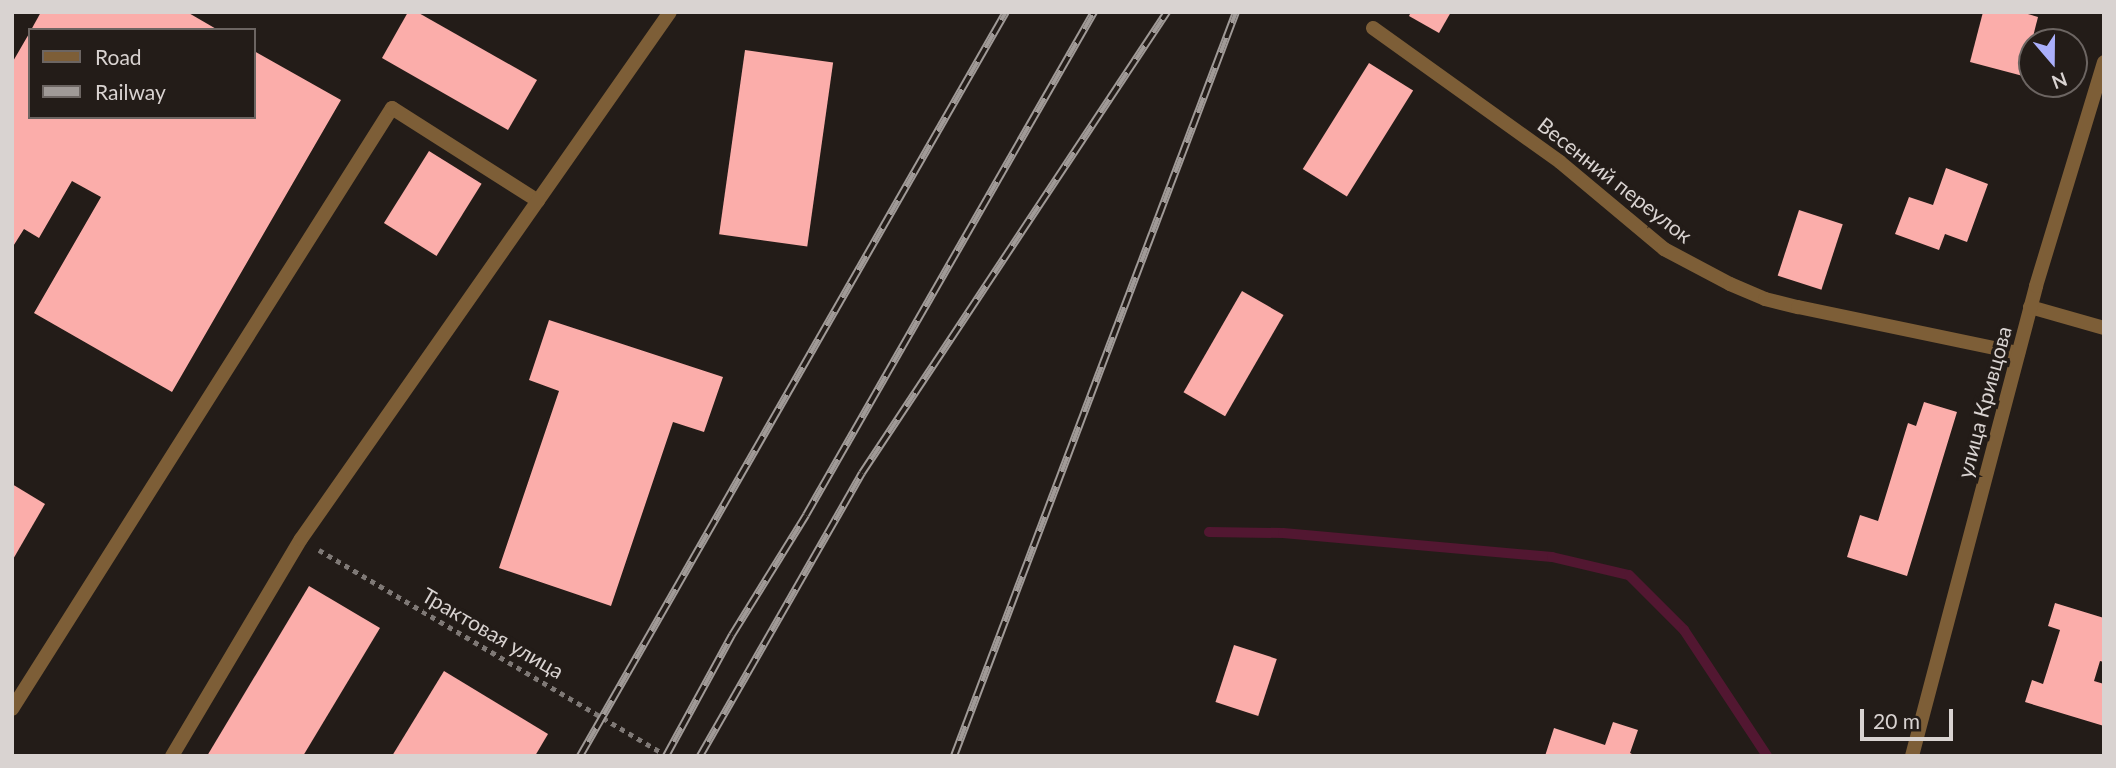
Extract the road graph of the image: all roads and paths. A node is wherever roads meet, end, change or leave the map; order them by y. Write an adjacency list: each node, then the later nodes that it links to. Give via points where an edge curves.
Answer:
1 (670, 12): 4 (street)
2 (1373, 29): 7 (street, Весенний переулок, via 1560,162 1664,249 1730,284 1798,307)
3 (2104, 62): 5 (street, улица Кривцова)
4 (538, 201): 8 (street); 9 (street, via 391,108)
5 (2030, 307): 6 (street); 7 (street, улица Кривцова)
6 (2104, 328)
7 (2018, 353): 12 (street, улица Кривцова)
8 (301, 539): 10 (street); 11 (path, Трактовая улица)
9 (12, 709)
10 (172, 756)
11 (668, 756)
12 (1912, 756)

